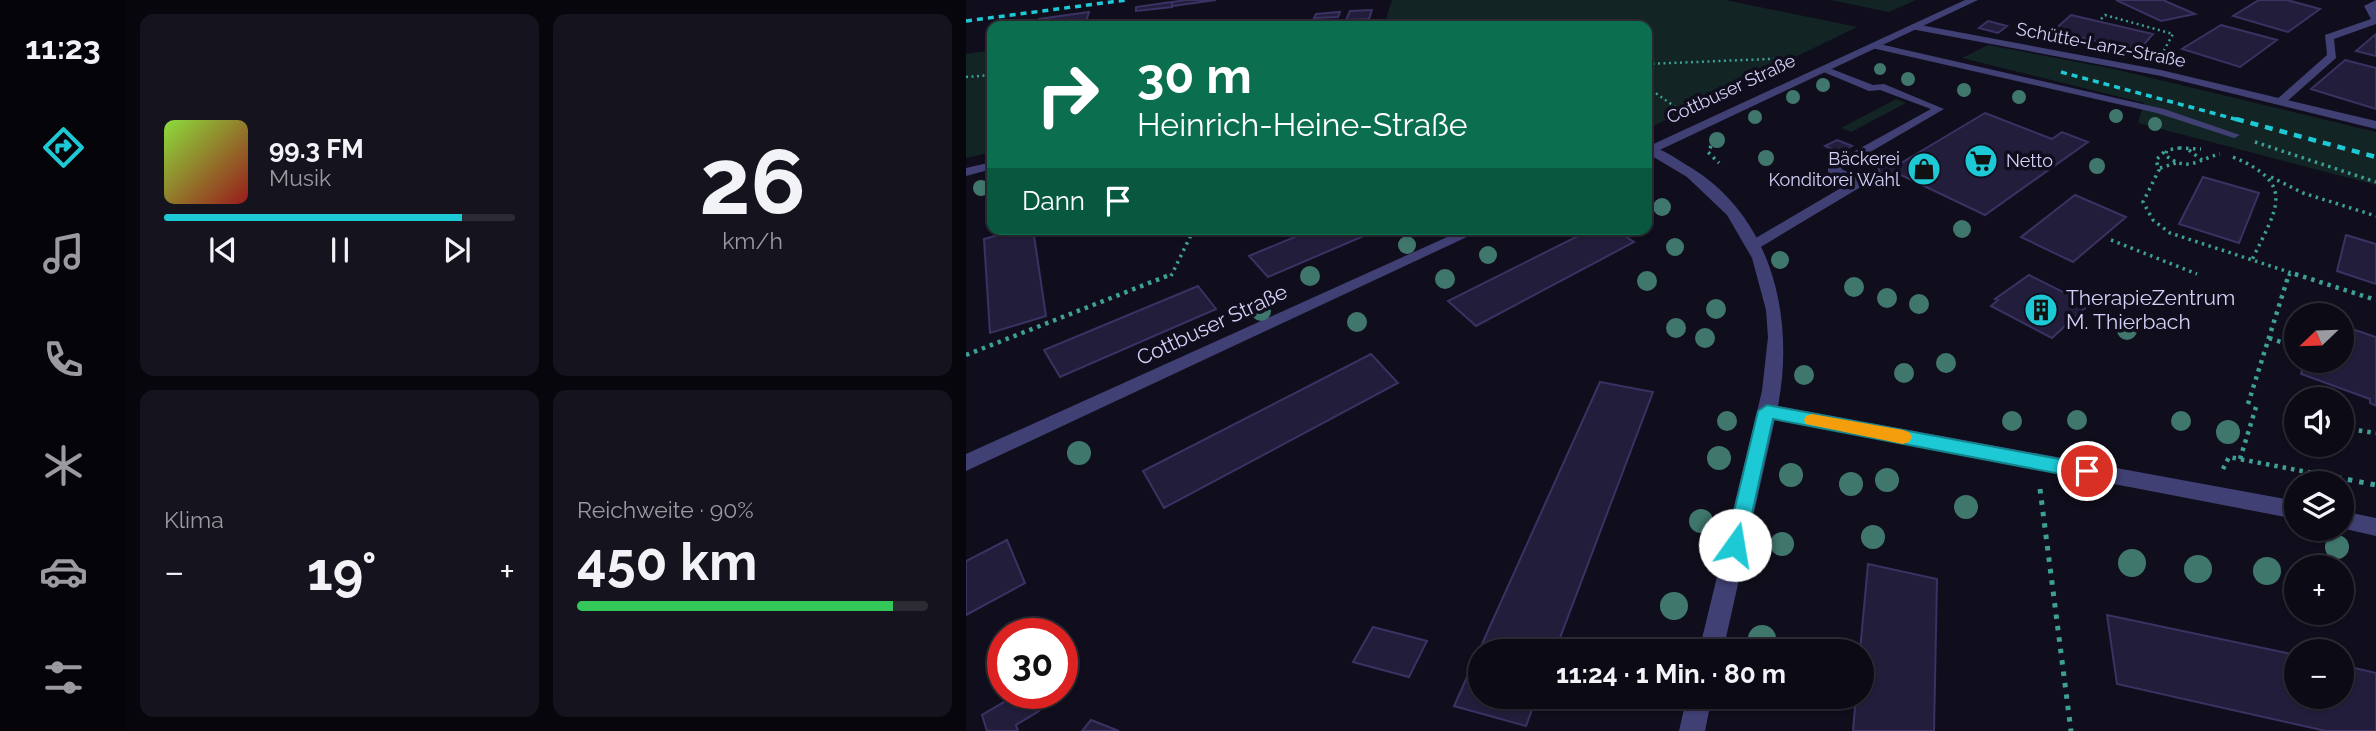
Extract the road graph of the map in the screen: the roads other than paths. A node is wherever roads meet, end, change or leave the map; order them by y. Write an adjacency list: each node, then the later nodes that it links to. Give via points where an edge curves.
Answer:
1 (1973, 0): 4 (street, Cottbuser Straße)
2 (2376, 4): 3 (street, via 2369,6)
3 (2376, 20): 7 (street, via 2329,37 2332,55)
4 (1915, 27): 5 (street, Cottbuser Straße); 7 (street, Schütte-Lanz-Straße, via 2152,71)
5 (1875, 46): 6 (street, Cottbuser Straße); 9 (lane, via 2160,111)
6 (1829, 67): 10 (street, Cottbuser Straße); 15 (lane, via 1873,89 1880,86 1939,109 1832,169 1860,182)
7 (2280, 102): 8 (street, Schütte-Lanz-Straße)
8 (2376, 125)
9 (2234, 135)
10 (1652, 149)
11 (1652, 153): 15 (street, via 1691,173 1719,198)
12 (987, 167): 13 (lane)
13 (966, 172)
14 (1464, 235): 17 (street, Cottbuser Straße)
15 (1754, 245): 16 (street, via 1767,275 1776,319 1775,368)
16 (1767, 411): 18 (street); 21 (street)
17 (966, 463)
18 (2284, 508)
19 (2354, 522): 20 (street)
20 (2376, 527)
21 (1714, 639)
22 (1697, 709): 23 (street)
23 (1692, 731)

